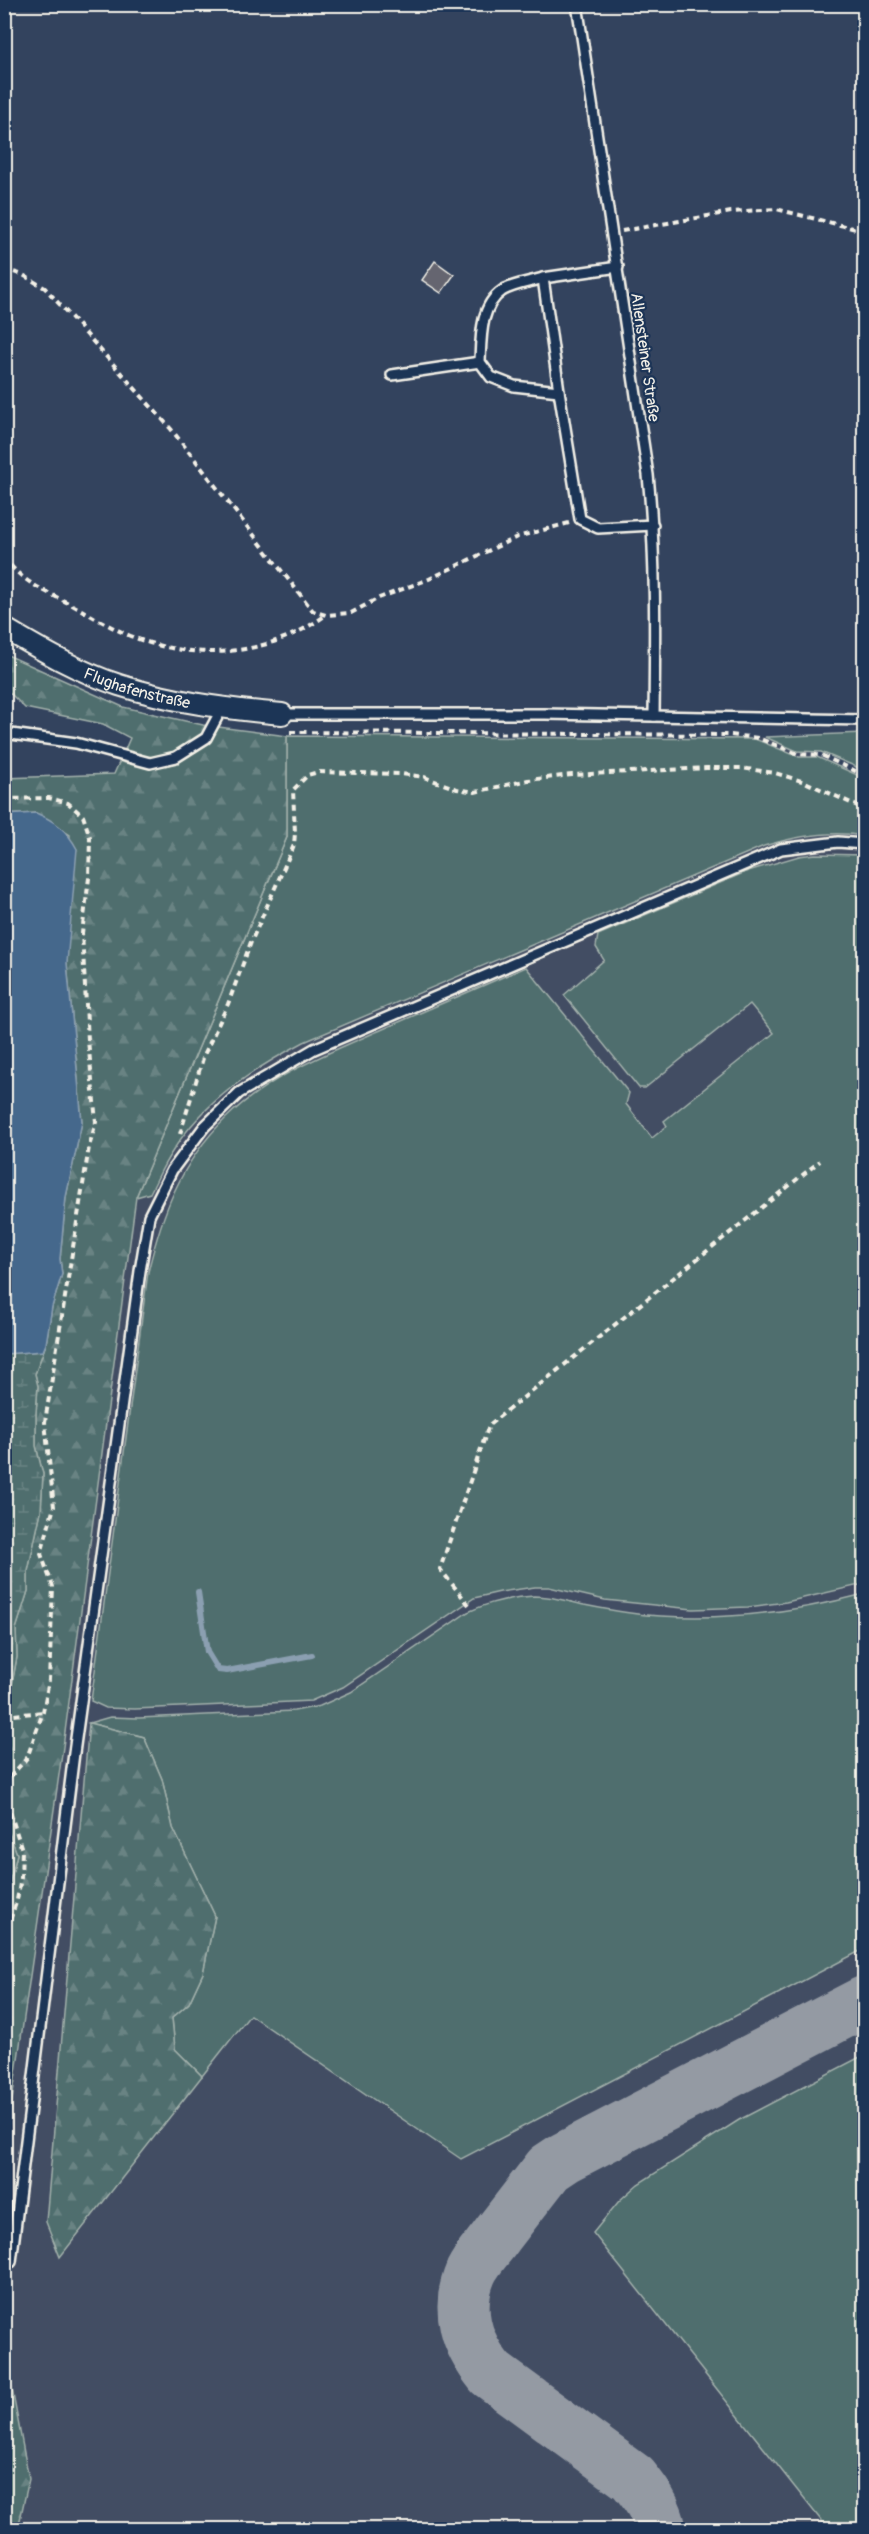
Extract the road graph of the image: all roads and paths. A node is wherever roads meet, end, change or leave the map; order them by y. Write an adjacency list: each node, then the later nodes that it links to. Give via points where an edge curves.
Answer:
1 (577, 4): 3 (lane, Allensteiner Straße)
2 (864, 231): 3 (path, via 776,208)
3 (612, 232): 4 (lane, Allensteiner Straße)
4 (618, 267): 6 (lane); 11 (lane, Allensteiner Straße)
5 (4, 269): 13 (path, via 45,288 171,429 313,611)
6 (543, 278): 7 (lane, via 503,290 492,300 483,321); 9 (lane)
7 (480, 362): 8 (lane); 9 (lane, via 491,377 514,386)
8 (392, 375)
9 (559, 391): 10 (lane)
10 (580, 519): 11 (lane, via 598,528); 13 (path, via 517,537 351,613)
11 (653, 525): 16 (lane, Allensteiner Straße)
12 (4, 557): 13 (path, via 25,581 127,635 185,651 210,654 266,644 313,625)
13 (326, 615)
14 (5, 629): 15 (street, Flughafenstraße, via 117,684 151,695)
15 (222, 708): 18 (street, Flughafenstraße); 19 (lane, via 206,738 176,757 150,763 76,743)
16 (654, 716): 17 (lane); 18 (lane)
17 (864, 720)
18 (281, 723): 20 (path, via 731,735 758,738 798,754 821,755)
19 (4, 733)
20 (864, 775)
21 (4, 799): 27 (path, via 49,798 68,803 83,816 90,837 82,933 96,1122 45,1422 54,1507 41,1554 53,1587 49,1680)
22 (864, 809): 24 (path, via 805,782 741,768 572,775 475,792 402,774 308,775 293,790 294,845 204,1055 180,1134)
23 (864, 844): 24 (lane, via 838,842 782,849 314,1049 239,1094 204,1126)
24 (188, 1147): 30 (lane, via 149,1216 140,1270 74,1753)
25 (820, 1161): 26 (path, via 489,1425 440,1569)
26 (469, 1605)
27 (43, 1712): 28 (path); 29 (path, via 27,1758 8,1779 7,1802 21,1860 17,1900)
28 (4, 1716)
29 (4, 1950)
30 (11, 2262)

